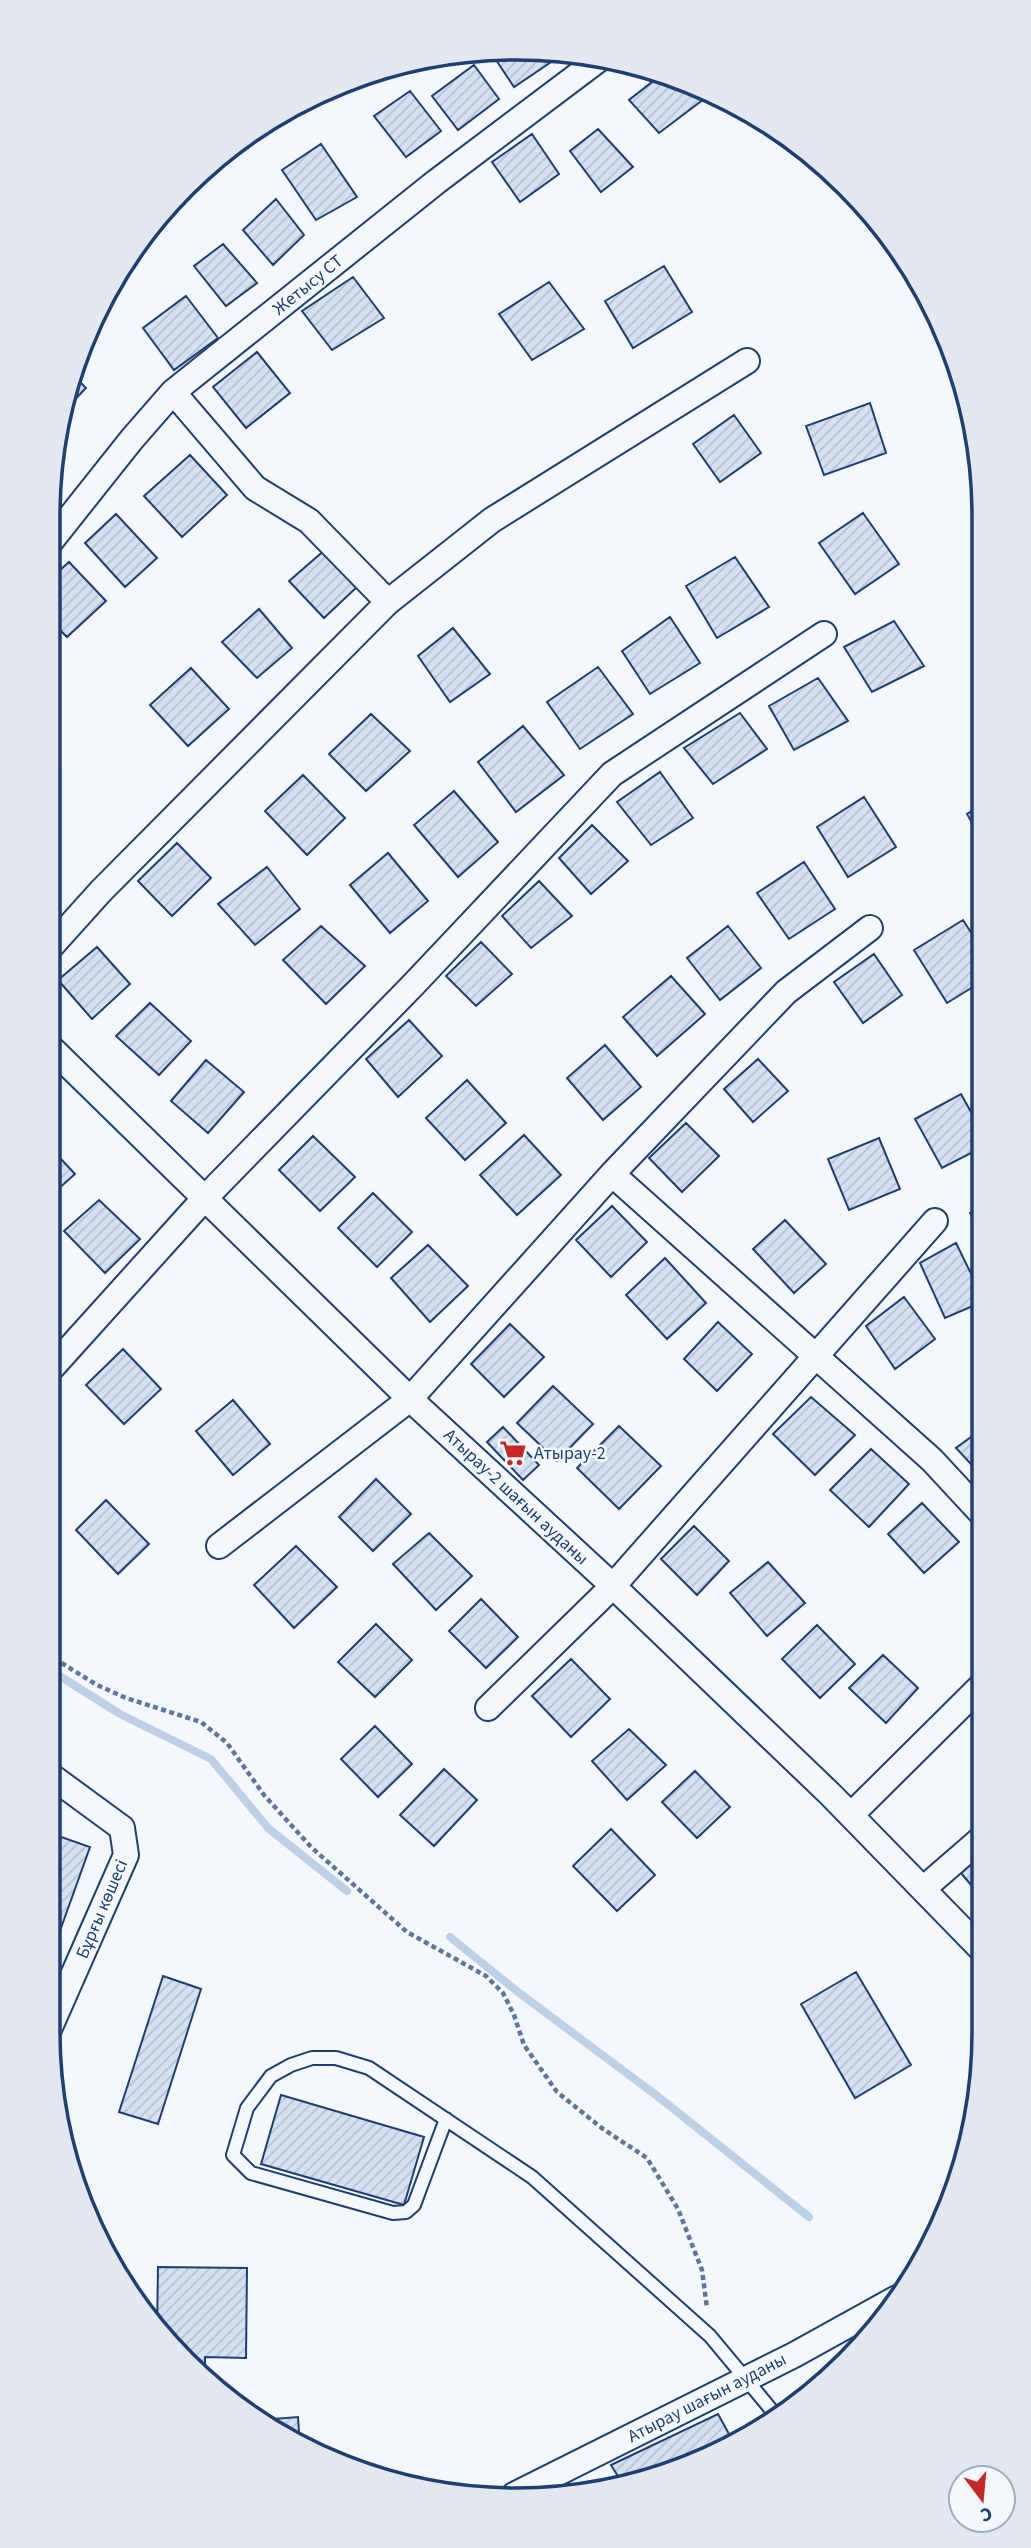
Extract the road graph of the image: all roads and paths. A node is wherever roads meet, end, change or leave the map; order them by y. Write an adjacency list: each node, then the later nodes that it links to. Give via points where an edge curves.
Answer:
1 (591, 66): 3 (street, Жетысу СТ)
2 (747, 361): 5 (street, via 492,520)
3 (173, 392): 4 (street, Жетысу СТ); 5 (street, via 255,488 309,521)
4 (60, 530)
5 (388, 602): 8 (street)
6 (824, 634): 11 (street, via 612,774)
7 (870, 928): 10 (street, via 786,992)
8 (60, 937)
9 (60, 1057): 11 (street, Атырау-2 шағын ауданы)
10 (612, 1174): 13 (street); 15 (street)
11 (204, 1199): 14 (street); 15 (street, Атырау-2 шағын ауданы)
12 (935, 1221): 13 (street)
13 (815, 1355): 16 (street); 18 (street)
14 (60, 1359)
15 (410, 1399): 17 (street); 18 (street, Атырау-2 шағын ауданы)
16 (972, 1503)
17 (219, 1546)
18 (613, 1586): 21 (street); 23 (street, Атырау-2 шағын ауданы)
19 (60, 1662): 30 (path, via 126,1698 201,1722 227,1743 264,1795 311,1847 407,1932 486,1976 503,1993 524,2045 557,2092 647,2158 678,2209 702,2270)
20 (972, 1695): 23 (street)
21 (488, 1707)
22 (60, 1783): 27 (street, Бұрғы көшесі, via 121,1828 126,1855)
23 (851, 1815): 25 (street, Атырау-2 шағын ауданы)
24 (972, 1847): 25 (street)
25 (923, 1889): 26 (street, Атырау-2 шағын ауданы)
26 (972, 1940)
27 (60, 2005)
28 (446, 2119): 28 (lane, via 369,2068 336,2058 312,2058 271,2076 247,2108 233,2155 251,2173 406,2213 414,2205); 30 (lane, via 532,2176)
29 (879, 2308): 31 (street, Атырау шағын ауданы)
30 (710, 2336): 31 (lane)
31 (745, 2380): 32 (lane); 33 (street, Атырау шағын ауданы)
32 (771, 2410)
33 (528, 2488)

